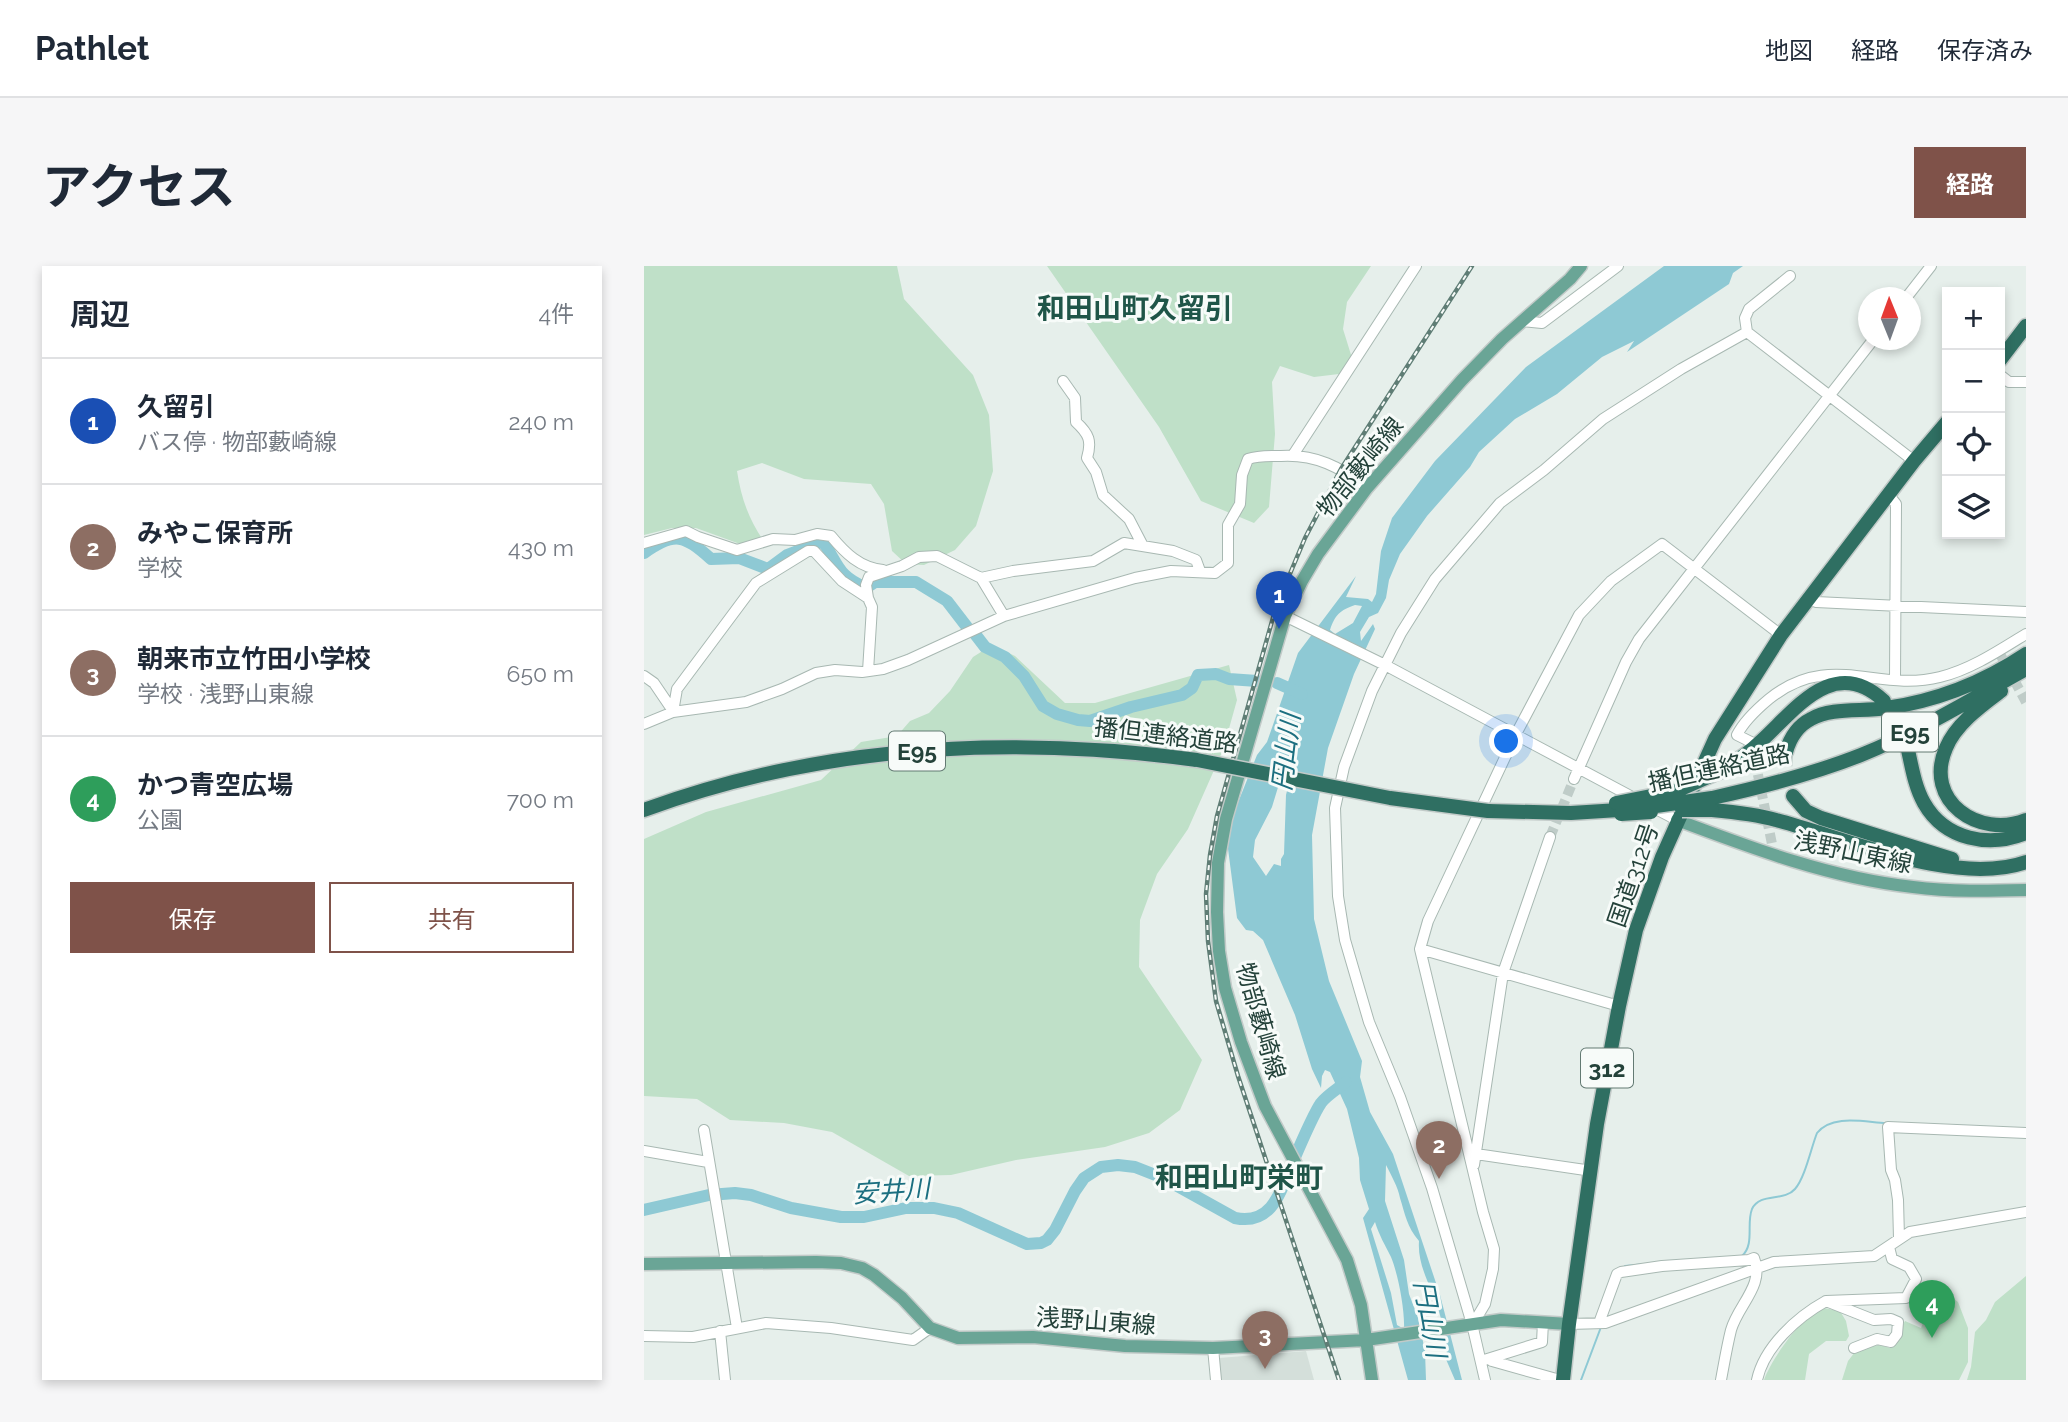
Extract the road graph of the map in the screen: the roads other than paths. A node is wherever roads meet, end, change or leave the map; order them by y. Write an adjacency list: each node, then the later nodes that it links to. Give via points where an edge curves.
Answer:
1 (1416, 266): 17 (street)
2 (1581, 266): 7 (main road, 物部藪崎線)
3 (1618, 266): 7 (street, via 1542,323)
4 (1931, 266): 6 (street)
5 (1790, 276): 9 (street, via 1749,309)
6 (1915, 287)
7 (1522, 321): 19 (main road, 物部藪崎線, via 1462,380)
8 (2026, 326): 11 (highway)
9 (1747, 332): 15 (street); 36 (street, via 1602,419 1500,503 1435,579)
10 (1865, 350): 15 (street)
11 (2005, 353)
12 (2005, 379): 14 (street)
13 (1063, 381): 22 (street, via 1075,398 1076,422 1091,443 1087,458 1099,487 1129,519)
14 (2026, 382)
15 (1830, 395): 18 (street); 23 (street)
16 (1942, 428): 18 (highway, 国道312号 / 312)
17 (1293, 455): 19 (street, via 1332,465); 25 (street, via 1248,459 1240,504 1228,525 1228,563 1215,573)
18 (1914, 461): 20 (highway, 国道312号 / 312)
19 (1367, 488): 32 (main road, 物部藪崎線, via 1318,554)
20 (1889, 495): 28 (highway, 国道312号 / 312); 29 (street, via 1896,504)
21 (644, 543): 24 (street, via 686,531 737,550 773,539 817,534 831,536 859,562)
22 (1142, 544): 25 (street, via 1196,560); 26 (street, via 1124,543 1093,561)
23 (1695, 568): 34 (street); 45 (street, via 1662,544 1612,581 1579,615); 49 (street, via 1639,639)
24 (887, 571): 26 (street, via 919,557 937,556); 27 (street, via 870,577)
25 (1200, 571): 31 (street, via 1135,578)
26 (981, 578): 31 (street)
27 (867, 592): 37 (street, via 872,607); 43 (street, via 842,581 814,551 756,583 677,689)
28 (1809, 598): 29 (street, via 1816,603); 34 (highway, 国道312号 / 312)
29 (1894, 605): 30 (street); 41 (street)
30 (2026, 612)
31 (1004, 616): 37 (street, via 908,660)
32 (1285, 617): 36 (street); 86 (main road, 物部藪崎線, via 1226,819 1218,863 1219,951 1233,1016 1265,1106 1347,1260)
33 (2026, 634): 41 (street, via 1999,653 1939,677)
34 (1780, 635): 55 (highway, 国道312号 / 312, via 1715,739)
35 (2026, 657): 40 (highway)
36 (1382, 664): 45 (street); 81 (street, via 1344,767 1335,808 1338,896 1345,940 1369,1022 1432,1188)
37 (868, 671): 43 (street, via 816,673 746,702)
38 (2026, 672): 40 (highway)
39 (644, 676): 43 (street)
40 (2002, 679): 48 (highway, via 1908,705 1819,715 1797,730); 52 (highway, 播但連絡道路 / E95, via 1955,709 1862,754); 56 (highway, via 1955,733 1943,756 1942,780 1952,803 1970,819 1996,827)
41 (1895, 680): 46 (street, via 1830,674 1798,681 1766,701 1741,728 1737,735)
42 (1884, 701): 53 (highway, bridge, via 1858,685 1818,690 1796,705 1750,751 1719,772)
43 (673, 712): 44 (street)
44 (644, 724)
45 (1516, 734): 49 (street); 61 (street, via 1428,921)
46 (1751, 742)
47 (1908, 750): 57 (highway, via 1920,794 1943,824 1981,841)
48 (1786, 752)
49 (1578, 768): 50 (street); 55 (street)
50 (1574, 779)
51 (1793, 796): 59 (highway, via 1806,811 1831,822 1971,864)
52 (1712, 804): 53 (highway, 播但連絡道路 / E95, bridge); 59 (highway, via 1940,864 1977,869)
53 (1619, 809): 54 (highway, 播但連絡道路 / E95, bridge, via 1488,811 1197,760 1073,747 988,746 828,762 711,788)
54 (644, 810)
55 (1677, 820): 60 (main road, 浅野山東線, via 1889,884); 63 (highway, 国道312号 / 312, via 1636,930)
56 (2026, 820)
57 (2026, 833)
58 (1550, 837): 62 (street)
59 (2021, 864)
60 (2026, 891)
61 (1420, 949): 62 (street); 69 (street)
62 (1503, 973): 63 (street); 67 (street)
63 (1619, 1006): 70 (highway, 国道312号 / 312)
64 (704, 1130): 68 (street)
65 (2026, 1133): 72 (street, via 1888,1127)
66 (644, 1151): 68 (street)
67 (1476, 1154): 69 (street); 70 (street)
68 (708, 1161): 74 (street)
69 (1473, 1169): 81 (street, via 1494,1249 1485,1304)
70 (1592, 1171): 80 (highway, 国道312号 / 312)
71 (2026, 1212): 72 (street, via 1910,1232)
72 (1899, 1238): 73 (street)
73 (1889, 1247): 76 (street, via 1874,1256 1774,1262); 77 (street, via 1892,1259 1909,1267 1916,1279 1906,1298)
74 (725, 1263): 75 (main road); 82 (street); 83 (main road, via 816,1262 862,1268 902,1298)
75 (644, 1264)
76 (1758, 1268): 79 (street); 79 (street, via 1754,1258 1621,1272); 95 (street, via 1756,1282 1731,1331)
77 (1826, 1301): 88 (street, via 1874,1320 1898,1322 1891,1342 1877,1339); 96 (street, via 1807,1311 1783,1336 1760,1365)
78 (1543, 1322): 80 (main road, 浅野山東線); 81 (main road, 浅野山東線, via 1501,1320); 89 (street, via 1542,1342)
79 (1599, 1323): 80 (street)
80 (1569, 1324): 94 (highway, 国道312号 / 312)
81 (1469, 1325): 86 (main road, 浅野山東線); 89 (street)
82 (737, 1328): 83 (street, via 766,1323 913,1340); 84 (street)
83 (930, 1328): 87 (main road, 浅野山東線, via 958,1338 1033,1337)
84 (720, 1331): 85 (street, via 693,1337); 90 (street)
85 (644, 1336)
86 (1366, 1340): 87 (main road, 浅野山東線); 92 (main road, 物部藪崎線)
87 (1213, 1348): 91 (street)
88 (1854, 1348)
89 (1485, 1360): 93 (street); 94 (street)
90 (725, 1380)
91 (1216, 1380)
92 (1372, 1380)
93 (1485, 1380)
94 (1562, 1380)
95 (1721, 1380)
96 (1757, 1380)

